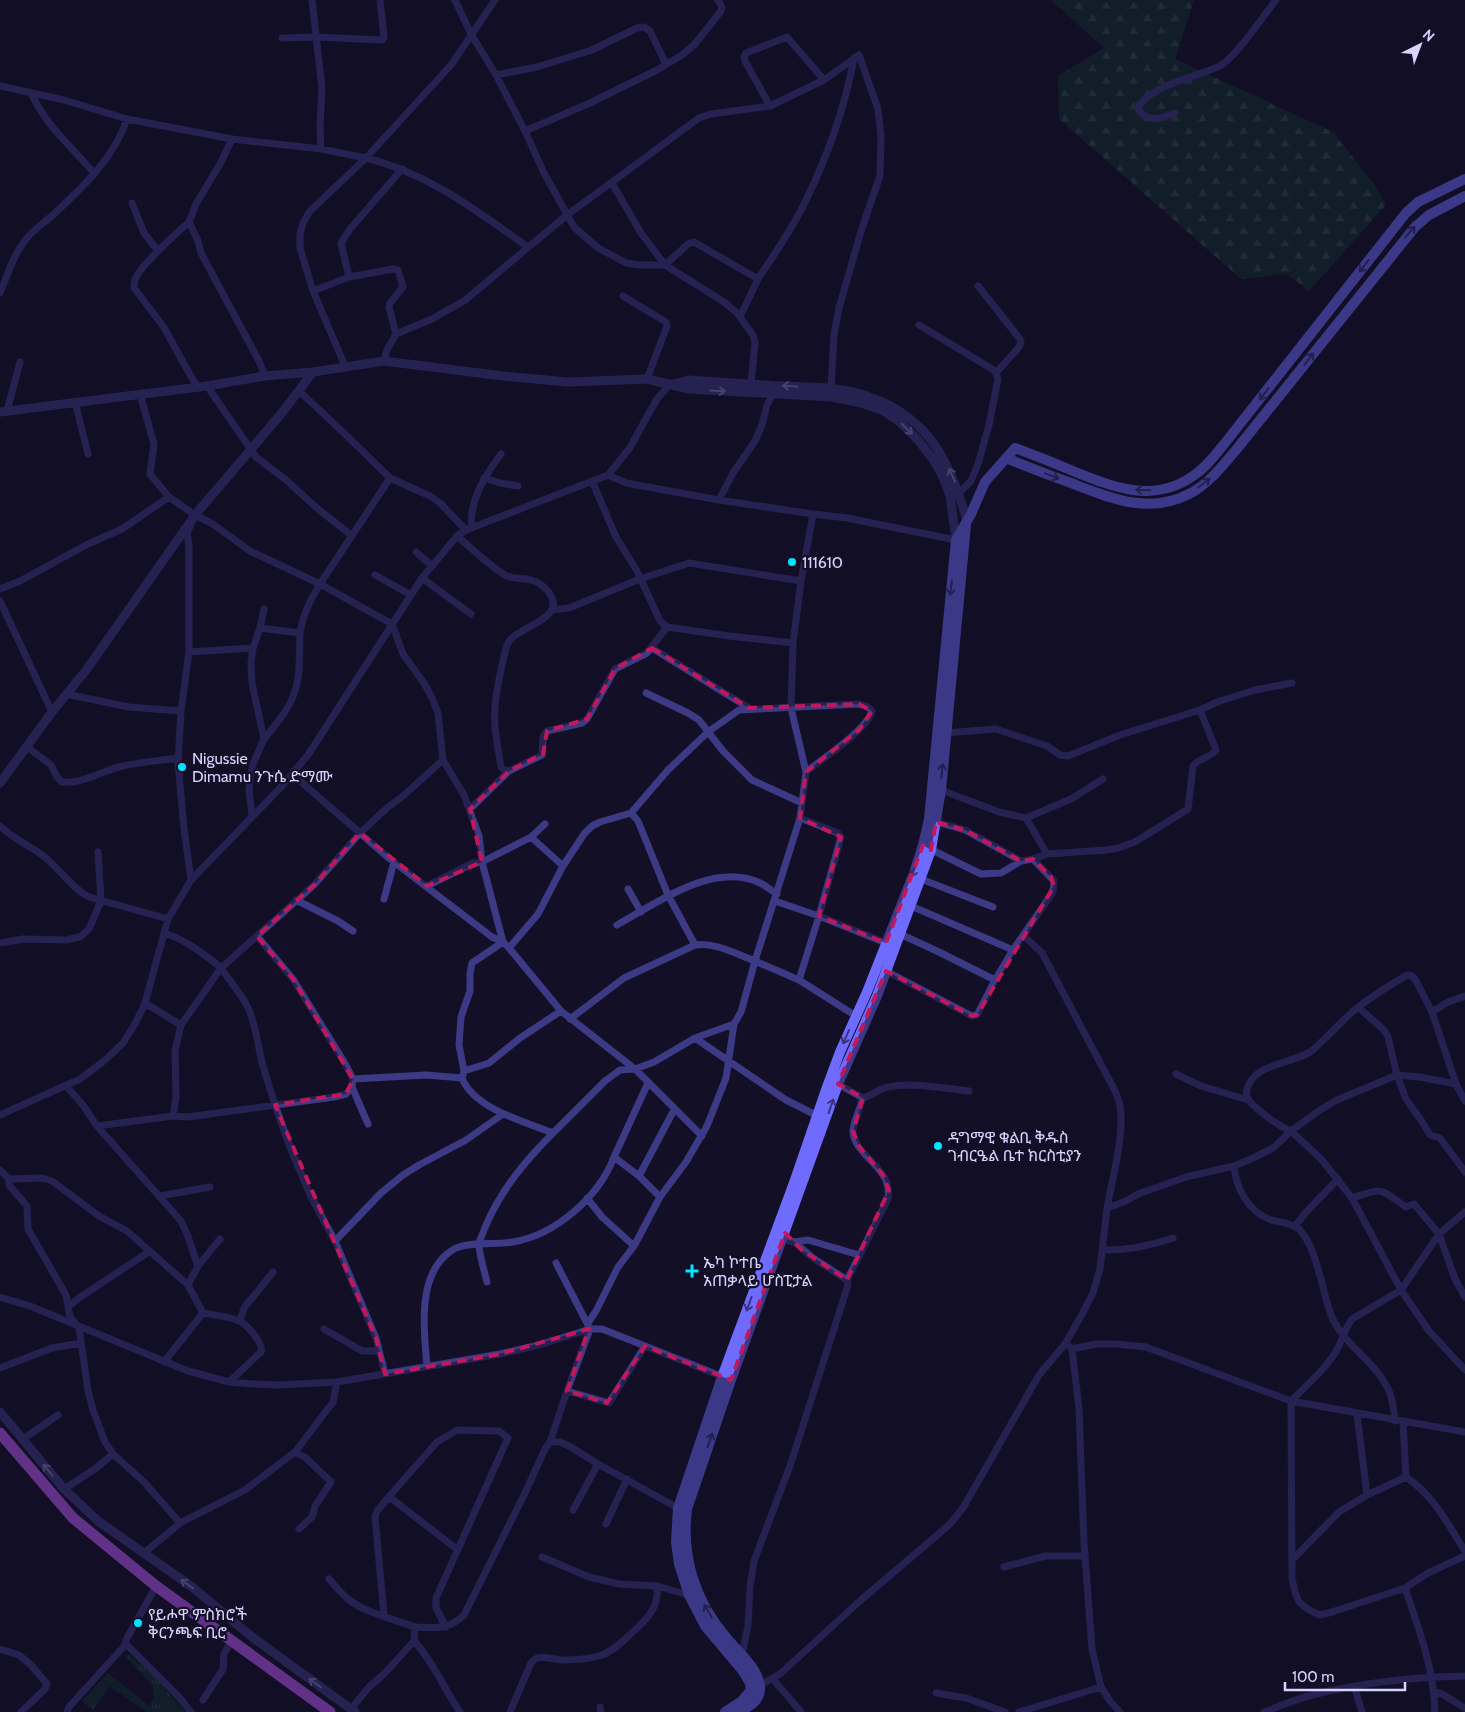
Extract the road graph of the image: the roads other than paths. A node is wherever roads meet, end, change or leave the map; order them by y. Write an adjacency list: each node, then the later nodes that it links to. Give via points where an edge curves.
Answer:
1 (312, 0): 8 (street)
2 (380, 0): 8 (street, via 382,40)
3 (455, 0): 7 (street)
4 (495, 0): 7 (street)
5 (718, 0): 11 (street, via 721,11 694,45)
6 (1276, 0): 17 (street, via 1220,66 1162,88 1146,97 1138,109 1148,118 1159,119)
7 (471, 34): 12 (street); 22 (street, via 451,65)
8 (315, 37): 9 (street); 21 (street, via 322,88)
9 (282, 38)
10 (854, 58): 13 (street); 35 (street, via 847,93 829,148 806,200); 53 (street, via 861,56 878,109 880,176 840,308 834,335)
11 (666, 64): 12 (street, via 650,31 644,27 592,50 537,67); 19 (street, via 590,104)
12 (496, 75): 19 (street)
13 (824, 80): 16 (street); 16 (street, via 787,37 746,53 745,61)
14 (0, 86): 15 (street)
15 (31, 93): 18 (street); 24 (street, via 54,130)
16 (770, 106): 26 (street, via 699,118)
17 (1175, 113)
18 (127, 119): 20 (street); 24 (street, via 117,142)
19 (525, 131): 29 (street)
20 (232, 139): 21 (street); 30 (street)
21 (321, 149): 22 (street)
22 (366, 158): 23 (street); 37 (street, via 320,200 303,223 300,248)
23 (402, 169): 31 (street, via 439,186); 34 (street, via 341,243)
24 (94, 173): 38 (street, via 29,236)
25 (1465, 179): 63 (main road, one-way to 63, via 1418,202 1406,214 1208,464 1182,483 1153,491 1119,488 1015,448)
26 (612, 183): 29 (street); 33 (street)
27 (1465, 196): 63 (main road, one-way to 27, via 1114,500 1154,504 1189,494 1205,484 1232,456 1415,227 1428,215)
28 (132, 203): 32 (street, via 144,233)
29 (567, 215): 31 (street); 33 (street, via 574,227 612,256 626,263)
30 (189, 222): 32 (street); 48 (street, via 201,253)
31 (528, 247): 42 (street, via 464,301)
32 (158, 251): 52 (street, via 134,280 134,288)
33 (665, 266): 35 (street, via 694,242); 40 (street, via 711,293)
34 (349, 277): 37 (street); 42 (street, via 393,268 398,270 403,288 389,307)
35 (758, 279): 40 (street)
36 (978, 286): 47 (street, via 1021,342)
37 (313, 291): 45 (street)
38 (0, 292)
39 (623, 296): 49 (street, via 666,322)
40 (740, 317): 51 (street, via 756,343)
41 (919, 325): 47 (street)
42 (396, 334): 43 (street)
43 (384, 361): 45 (street); 49 (street, via 568,382)
44 (20, 362): 59 (street)
45 (345, 366): 46 (street)
46 (313, 372): 48 (street); 54 (street)
47 (996, 373): 69 (street, via 998,379 978,464 971,481)
48 (265, 376): 52 (street)
49 (647, 380): 50 (street)
50 (670, 384): 51 (street, via 690,380); 57 (street, one-way to 57, via 689,389); 64 (street, via 657,399 629,449)
51 (752, 384): 55 (street, one-way to 51)
52 (202, 386): 56 (street); 60 (street)
53 (831, 388): 55 (street); 69 (street, one-way to 53, via 941,454 904,412 856,392)
54 (299, 391): 60 (street); 65 (street)
55 (819, 392): 57 (street); 78 (street, one-way to 78, via 884,411 918,440 933,459 950,495)
56 (140, 394): 58 (street); 70 (street, via 154,444 150,474)
57 (773, 394): 71 (street, via 755,441)
58 (75, 402): 59 (street); 61 (street)
59 (4, 412)
60 (251, 449): 73 (street); 76 (street, via 256,457)
61 (88, 454)
62 (501, 454): 66 (street)
63 (1006, 458): 74 (main road, via 985,482)
64 (608, 475): 67 (street); 71 (street, via 626,483)
65 (390, 478): 75 (street, via 430,496); 76 (street)
66 (484, 478): 68 (street); 75 (street)
67 (592, 481): 75 (street); 83 (street, via 616,537)
68 (518, 486)
69 (959, 493): 74 (street)
70 (169, 497): 73 (street); 86 (street, via 122,529)
71 (719, 500): 72 (street)
72 (813, 514): 78 (street); 84 (street)
73 (195, 515): 85 (street, via 250,551); 99 (street, via 187,532); 102 (street)
74 (967, 521): 78 (main road); 109 (main road)
75 (469, 529): 77 (street)
76 (351, 535): 85 (street)
77 (458, 536): 80 (street); 90 (street, via 503,574 540,584 551,596)
78 (956, 540): 131 (main road, one-way to 131)
79 (416, 552): 80 (street)
80 (431, 565): 82 (street)
81 (375, 575): 87 (street)
82 (422, 578): 87 (street); 91 (street)
83 (640, 579): 84 (street, via 689,563); 90 (street, via 569,608); 93 (street, via 660,621)
84 (801, 581): 96 (street)
85 (320, 584): 92 (street); 95 (street, via 304,616)
86 (0, 589)
87 (411, 595): 92 (street)
88 (0, 601): 107 (street)
89 (264, 608): 94 (street)
90 (552, 610): 114 (street, via 540,622 508,642 498,685 495,724 501,767)
91 (471, 614)
92 (392, 624): 113 (street, via 403,654 424,683 438,713); 116 (street, via 308,755)
93 (667, 627): 96 (street); 98 (street)
94 (260, 628): 95 (street); 97 (street)
95 (300, 633): 110 (street, via 295,690 282,716)
96 (793, 643): 104 (street)
97 (253, 648): 99 (street); 110 (street, via 252,683)
98 (652, 648): 103 (street); 114 (street, via 615,669 586,719 547,731 543,737 542,755)
99 (189, 652): 106 (street)
100 (1292, 683): 105 (street, via 1255,690)
101 (646, 693): 108 (street, via 688,713 699,720)
102 (66, 694): 106 (street, via 129,707); 107 (street)
103 (749, 708): 104 (street); 108 (street, via 739,710)
104 (790, 708): 115 (street); 115 (street, via 859,704 872,711 859,730)
105 (1200, 710): 109 (street, via 1120,735 1068,756 996,728); 133 (street, via 1216,750 1193,766 1189,805 1185,812 1135,842 1118,848)
106 (181, 711): 112 (street)
107 (52, 712): 111 (street)
108 (708, 732): 120 (street, via 752,780); 122 (street, via 668,770)
109 (946, 732): 119 (main road, one-way to 109)
110 (264, 739): 123 (street, via 250,778)
111 (26, 746): 112 (street, via 51,765 62,782 69,783 119,767); 117 (street)
112 (178, 758): 140 (street)
113 (444, 760): 121 (street); 129 (street)
114 (509, 771): 121 (street)
115 (806, 772): 120 (street)
116 (292, 774): 123 (street); 129 (street)
117 (1, 778)
118 (1103, 779): 125 (street, via 1071,799)
119 (940, 790): 125 (street, via 999,812); 126 (main road)
120 (802, 804): 124 (street)
121 (470, 809): 137 (street, via 479,836)
122 (631, 813): 138 (street, via 592,826); 143 (street, via 638,821)
123 (252, 816): 140 (street)
124 (800, 818): 144 (street); 151 (street, via 841,837)
125 (1026, 818): 133 (street)
126 (936, 822): 131 (main road); 135 (street, via 965,830)
127 (544, 824): 130 (street)
128 (0, 826): 147 (street, via 43,856 78,891)
129 (360, 833): 136 (street); 146 (street, via 314,885)
130 (531, 838): 137 (street); 138 (street)
131 (927, 848): 135 (street, via 981,874 1001,873); 139 (main road); 160 (main road, one-way to 160)
132 (98, 852): 147 (street)
133 (1047, 854): 134 (street)
134 (1033, 859): 135 (street); 158 (street, via 1051,877 1054,886)
135 (1021, 861)
136 (394, 862): 141 (street); 145 (street)
137 (482, 862): 141 (street, via 473,863); 159 (street)
138 (563, 866): 163 (street, via 538,914)
139 (921, 879): 148 (main road); 149 (street)
140 (191, 880): 152 (street)
141 (427, 886): 159 (street)
142 (628, 889): 150 (street)
143 (668, 895): 144 (street, via 692,884 740,877 760,883); 150 (street); 162 (street)
144 (776, 897): 151 (street); 165 (street)
145 (384, 898)
146 (296, 900): 154 (street); 157 (street)
147 (101, 901): 152 (street); 161 (street, via 89,929 80,937 66,940 23,939)
148 (911, 906): 156 (main road); 164 (street)
149 (993, 908)
150 (641, 912): 153 (street)
151 (819, 916): 160 (street); 168 (street)
152 (168, 919): 155 (street)
153 (617, 925)
154 (353, 931)
155 (164, 933): 166 (street, via 179,938); 171 (street)
156 (900, 934): 167 (main road); 169 (street)
157 (257, 936): 166 (street); 185 (street, via 293,979)
158 (1024, 936): 164 (street); 217 (street, via 1042,953 1120,1105 1117,1155)
159 (503, 942): 163 (street); 182 (street, via 472,963 470,991 461,1017 459,1045)
160 (886, 943): 175 (main road)
161 (0, 944)
162 (695, 945): 165 (street, via 713,946); 176 (street, via 624,978)
163 (510, 948): 173 (street)
164 (1013, 950): 169 (street)
165 (755, 961): 168 (street); 177 (street, via 741,1012)
166 (221, 968): 178 (street); 194 (street, via 250,1012)
167 (886, 971): 169 (street, via 972,1016 979,1012); 187 (main road)
168 (799, 980): 175 (street)
169 (995, 980)
170 (1465, 996): 174 (street)
171 (145, 1004): 178 (street); 189 (street, via 123,1044 104,1062)
172 (1358, 1007): 174 (street, via 1407,975 1415,979); 184 (street, via 1384,1030); 193 (street, via 1307,1054 1254,1076 1248,1085)
173 (561, 1011): 176 (street); 182 (street, via 489,1063)
174 (1432, 1012): 188 (street)
175 (856, 1016): 199 (main road, one-way to 199)
176 (570, 1019): 181 (street)
177 (734, 1024): 179 (street); 180 (street)
178 (181, 1025): 198 (street, via 175,1051)
179 (695, 1038): 180 (street); 181 (street, via 654,1062)
180 (728, 1060): 199 (street, via 786,1100); 204 (street, via 726,1078)
181 (634, 1069): 186 (street); 203 (street, via 620,1070 605,1081)
182 (463, 1074): 185 (street); 196 (street, via 464,1084)
183 (1176, 1074): 193 (street, via 1201,1086)
184 (1397, 1075): 188 (street); 202 (street, via 1337,1100); 208 (street, via 1406,1099 1430,1136 1440,1138)
185 (352, 1083): 194 (street, via 346,1094 334,1098); 200 (street)
186 (648, 1083): 195 (street); 205 (street)
187 (838, 1084): 191 (street); 221 (main road, one-way to 187)
188 (1456, 1084): 192 (street)
189 (66, 1086): 197 (street); 201 (street)
190 (970, 1091): 191 (street, via 908,1085 885,1087)
191 (864, 1098): 230 (street, via 853,1131 858,1145 884,1175 889,1190 888,1199)
192 (1464, 1098)
193 (1248, 1100): 202 (street, via 1280,1127)
194 (275, 1106): 198 (street); 224 (street, via 304,1181)
195 (674, 1110): 204 (street); 209 (street)
196 (503, 1114): 203 (street); 224 (street, via 466,1140 404,1175 381,1193)
197 (0, 1115)
198 (173, 1116): 201 (street)
199 (818, 1116): 221 (main road)
200 (368, 1124)
201 (98, 1126): 213 (street)
202 (1291, 1131): 206 (street, via 1273,1148); 211 (street)
203 (554, 1133): 226 (street, via 533,1153 501,1196)
204 (702, 1136): 214 (street)
205 (614, 1157): 209 (street); 215 (street, via 601,1184)
206 (1234, 1166): 217 (street, via 1186,1177); 219 (street, via 1236,1181 1253,1210 1270,1220)
207 (0, 1170): 210 (street)
208 (1465, 1172)
209 (639, 1176): 214 (street)
210 (9, 1179): 229 (street, via 42,1178 52,1181 99,1216 127,1231); 240 (street, via 9,1185 28,1206 28,1228)
211 (1338, 1179): 216 (street); 219 (street)
212 (210, 1187): 213 (street)
213 (160, 1196): 232 (street, via 181,1221)
214 (660, 1197): 227 (street)
215 (587, 1198): 226 (street, via 559,1223 535,1237); 227 (street, via 602,1217)
216 (1352, 1198): 220 (street, via 1380,1190 1406,1207 1414,1204); 237 (street)
217 (1107, 1208): 228 (street)
218 (1465, 1212): 220 (street)
219 (1295, 1226): 246 (street, via 1306,1238 1315,1258 1332,1316)
220 (1438, 1234): 237 (street); 239 (street)
221 (778, 1238): 225 (street); 257 (main road)
222 (1173, 1238): 228 (street, via 1121,1251)
223 (220, 1239): 232 (street)
224 (335, 1241): 251 (street)
225 (794, 1242): 230 (street, via 808,1240); 234 (street)
226 (478, 1244): 235 (street); 253 (street, via 456,1248 444,1256 428,1283 424,1338)
227 (634, 1246): 243 (street, via 618,1268)
228 (1102, 1250): 248 (street, via 1092,1293)
229 (150, 1251): 236 (street); 240 (street)
230 (859, 1255): 234 (street)
231 (556, 1262): 243 (street)
232 (198, 1266): 236 (street)
233 (273, 1272): 242 (street, via 244,1308)
234 (847, 1280): 303 (street, via 846,1295 793,1457 754,1561)
235 (487, 1282)
236 (188, 1285): 241 (street)
237 (1402, 1290): 246 (street, via 1352,1319); 255 (street, via 1429,1331)
238 (0, 1297): 244 (street, via 30,1306)
239 (1465, 1297)
240 (69, 1306): 244 (street, via 70,1317)
241 (202, 1313): 242 (street); 252 (street)
242 (240, 1321): 258 (street, via 260,1342 262,1349)
243 (589, 1326): 249 (street); 253 (street, via 539,1345); 260 (street)
244 (79, 1328): 247 (street); 252 (street)
245 (324, 1329): 251 (street, via 362,1351)
246 (1343, 1335): 261 (street, via 1338,1347); 265 (street, via 1388,1389)
247 (81, 1343): 254 (street, via 52,1348); 271 (street, via 93,1410)
248 (1065, 1344): 250 (street); 306 (street, via 1039,1375 991,1462 951,1523)
249 (645, 1346): 257 (street); 260 (street, via 609,1403)
250 (1072, 1349): 261 (street, via 1096,1344 1146,1347); 286 (street, via 1079,1409)
251 (379, 1351): 256 (street)
252 (164, 1362): 258 (street)
253 (428, 1366): 256 (street)
254 (0, 1368)
255 (1465, 1370)
256 (385, 1374): 259 (street)
257 (726, 1378): 278 (main road); 303 (main road, one-way to 257, via 705,1607 688,1562 685,1527 687,1509)
258 (229, 1382): 259 (street, via 278,1385)
259 (337, 1382): 270 (street, via 333,1402)
260 (566, 1391): 269 (street)
261 (1291, 1402): 263 (street); 289 (street)
262 (0, 1412): 267 (street)
263 (1357, 1414): 265 (street); 276 (street)
264 (58, 1415): 267 (street)
265 (1399, 1421): 266 (street); 273 (street)
266 (1465, 1432)
267 (23, 1439): 275 (street, one-way to 267)
268 (3, 1441): 292 (main road, via 73,1518)
269 (550, 1442): 272 (street, via 571,1447); 297 (street, via 464,1615)
270 (295, 1452): 280 (street, via 245,1490); 282 (street, via 331,1482 315,1506 312,1517)
271 (113, 1454): 275 (street); 280 (street, via 144,1482)
272 (598, 1464): 274 (street); 279 (street)
273 (1406, 1477): 276 (street); 284 (street, via 1435,1503)
274 (627, 1479): 278 (street); 281 (street)
275 (64, 1489): 285 (street, via 98,1521)
276 (1367, 1495): 289 (street, via 1339,1512)
277 (386, 1500): 283 (street, via 392,1499); 283 (street, via 437,1442 457,1430 498,1431 508,1438); 296 (street, via 375,1517)
278 (678, 1508): 295 (main road, via 676,1542)
279 (572, 1510)
280 (180, 1523): 285 (street)
281 (606, 1524)
282 (299, 1529)
283 (458, 1550): 297 (street, via 436,1598 436,1608)
284 (1465, 1551)
285 (144, 1553): 314 (street, one-way to 285)
286 (1085, 1556): 290 (street, via 1045,1556); 308 (street, via 1092,1649)
287 (1465, 1556): 294 (street)
288 (542, 1557): 293 (street, via 589,1577 618,1584)
289 (1293, 1559): 294 (street, via 1292,1579 1299,1602 1320,1615)
290 (1004, 1566)
291 (329, 1579): 296 (street, via 350,1601)
292 (156, 1586): 299 (main road); 301 (street)
293 (657, 1586): 295 (street); 320 (street, via 653,1611 605,1654 578,1660 534,1660)
294 (1405, 1588): 305 (street)
295 (689, 1595): 309 (main road, via 705,1626)
296 (384, 1615): 298 (street)
297 (446, 1626): 298 (street)
298 (415, 1627): 300 (street)
299 (232, 1640): 312 (street, via 224,1654 223,1669); 318 (main road)
300 (414, 1641): 314 (street, via 368,1687); 319 (street)
301 (126, 1644): 316 (street); 317 (street)
302 (1, 1652): 315 (street, via 19,1655 47,1684)
303 (742, 1655): 309 (main road, via 758,1678)
304 (1465, 1676): 305 (street)
305 (1432, 1677): 307 (street); 310 (street)
306 (773, 1679): 309 (street); 323 (street)
307 (1354, 1686): 327 (street, via 1306,1696); 328 (street)
308 (1101, 1687): 325 (street); 326 (street)
309 (756, 1688): 321 (main road); 322 (main road, via 760,1693 757,1700)
310 (1433, 1691): 313 (street); 329 (street)
311 (936, 1693): 324 (street, via 966,1698)
312 (203, 1700)
313 (1465, 1708)
314 (353, 1710)
315 (21, 1712)
316 (67, 1712)
317 (191, 1712)
318 (330, 1712)
319 (460, 1712)
320 (510, 1712)
321 (725, 1712)
322 (740, 1712)
323 (801, 1712)
324 (1005, 1712)
325 (1019, 1712)
326 (1120, 1712)
327 (1264, 1712)
328 (1362, 1712)
329 (1435, 1712)

